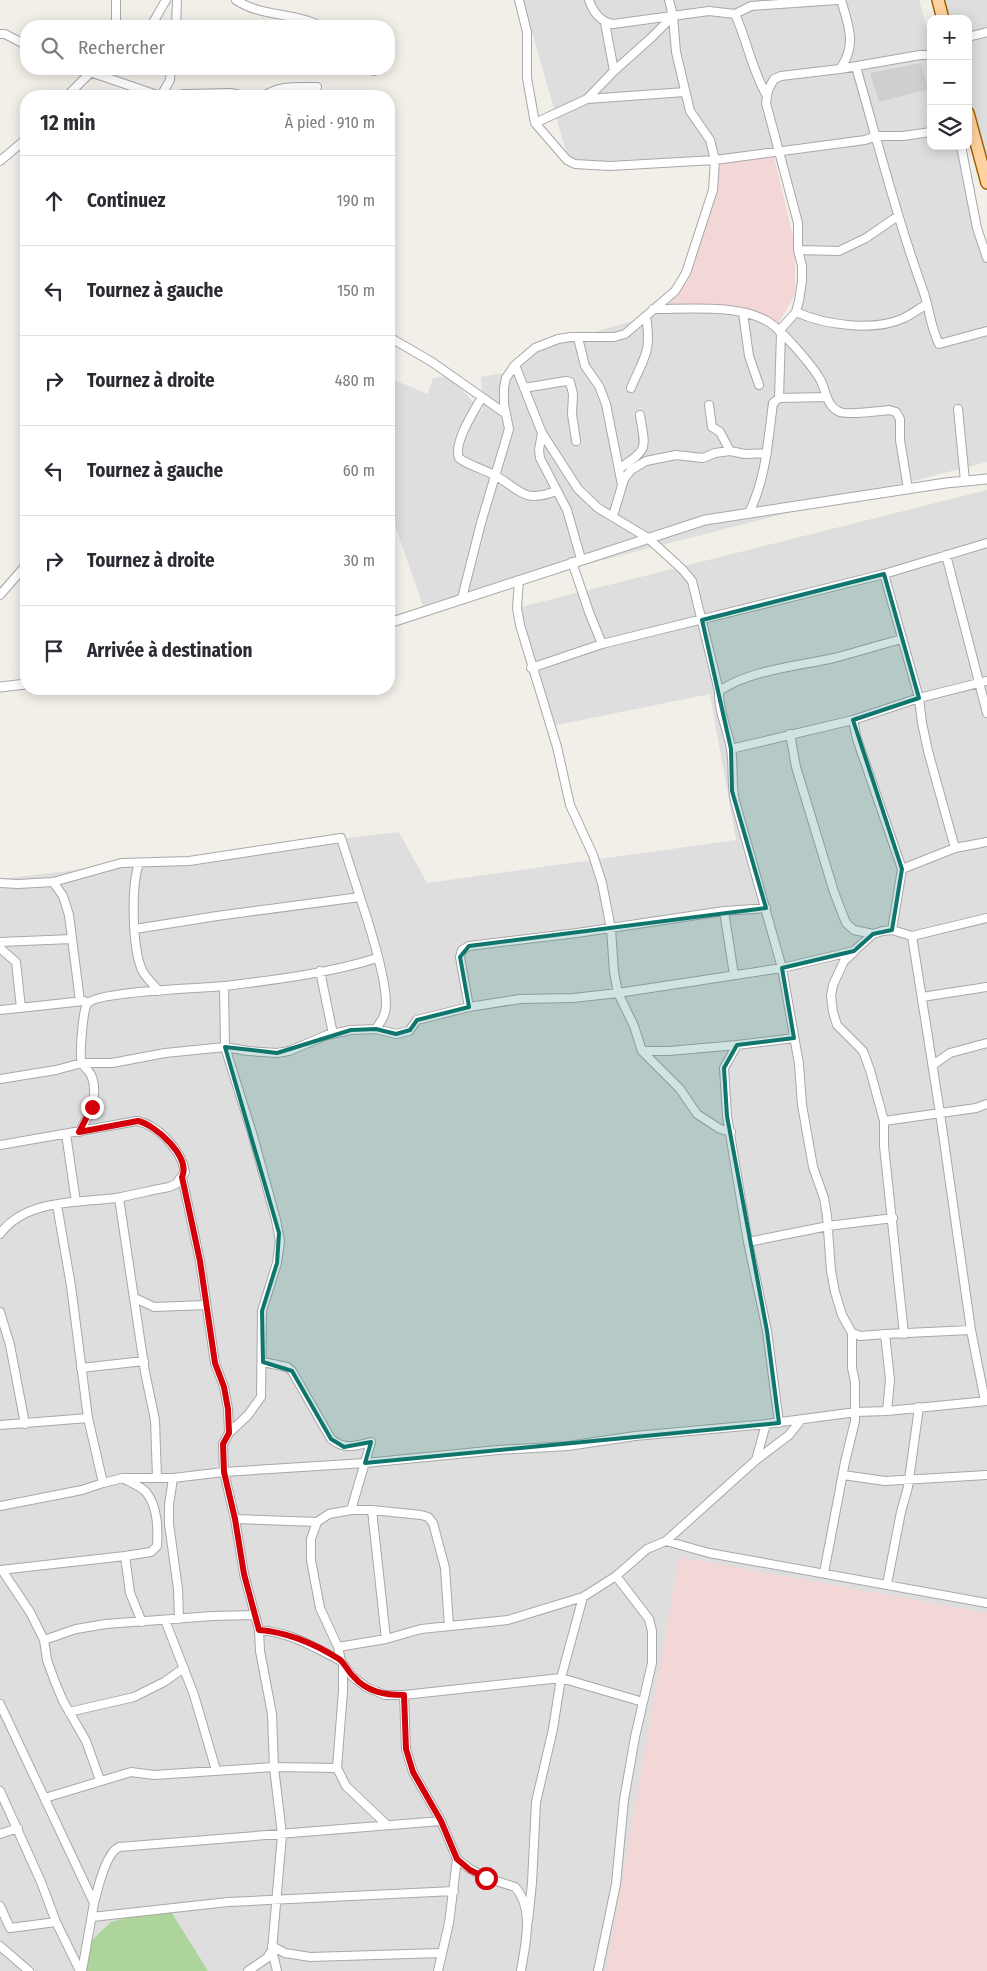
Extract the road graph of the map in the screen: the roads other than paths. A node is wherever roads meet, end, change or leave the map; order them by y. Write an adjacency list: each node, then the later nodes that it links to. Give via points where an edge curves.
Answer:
1 (116, 0): 14 (street)
2 (166, 0): 15 (street)
3 (177, 0): 16 (street)
4 (236, 0): 17 (street, via 258,9)
5 (519, 0): 38 (street, via 527,32 527,78)
6 (589, 0): 18 (street)
7 (669, 0): 13 (street)
8 (837, 0): 11 (street, via 750,6)
9 (841, 0): 25 (street, via 849,28 850,48)
10 (938, 0): 12 (main road)
11 (735, 14): 13 (street, via 708,11); 36 (street)
12 (942, 15)
13 (673, 16): 18 (street); 26 (street); 35 (street, via 676,52)
14 (116, 20)
15 (154, 20)
16 (176, 20)
17 (305, 20)
18 (605, 23): 26 (street)
19 (987, 32): 21 (street)
20 (0, 34): 22 (street)
21 (972, 36)
22 (20, 42)
23 (927, 55): 24 (street)
24 (856, 67): 25 (street); 41 (street)
25 (840, 70): 36 (street, via 781,76 774,79)
26 (614, 71): 37 (street)
27 (87, 75): 31 (street)
28 (105, 75): 32 (street)
29 (170, 75): 33 (street)
30 (317, 87): 34 (street, via 292,86)
31 (73, 90)
32 (144, 90)
33 (164, 90)
34 (276, 90)
35 (685, 92): 37 (street); 46 (street, via 690,111 710,140)
36 (767, 96): 44 (street)
37 (588, 99): 38 (street)
38 (535, 123): 46 (street, via 567,160 575,164 610,166)
39 (972, 131): 45 (main road)
40 (927, 133): 41 (street)
41 (876, 136): 44 (street); 49 (street)
42 (20, 144): 47 (street)
43 (962, 150): 51 (street, via 977,228)
44 (779, 152): 46 (street); 50 (street, via 798,223)
45 (983, 153): 48 (main road)
46 (715, 160): 53 (street, via 713,190 686,273 675,290)
47 (0, 162)
48 (987, 183)
49 (898, 216): 50 (street, via 866,238 839,251); 52 (street)
50 (798, 250): 54 (street, via 802,281)
51 (987, 258)
52 (927, 304): 54 (street, via 903,318 879,325 856,326); 57 (street, via 939,344)
53 (654, 309): 55 (street); 56 (street)
54 (796, 312): 58 (street)
55 (743, 313): 58 (street, via 769,322); 62 (street, via 749,356)
56 (646, 316): 59 (street, via 620,336); 64 (street, via 647,354)
57 (987, 331)
58 (780, 332): 66 (street); 67 (street, via 820,380)
59 (578, 338): 61 (street, via 558,339 536,348); 76 (street, via 585,366 599,386 606,404)
60 (395, 341): 65 (street, via 432,362)
61 (515, 365): 63 (street); 70 (street, via 506,378 504,388)
62 (759, 385)
63 (524, 388): 72 (street); 73 (street, via 570,382)
64 (631, 388)
65 (482, 397): 70 (street); 77 (street, via 463,432 457,451 460,460)
66 (778, 398): 67 (street); 75 (street, via 773,403)
67 (827, 398): 81 (street, via 833,409 842,414 896,412 900,419)
68 (709, 405): 74 (street, via 712,427 720,432)
69 (958, 409): 79 (street)
70 (506, 414): 77 (street, via 509,429)
71 (640, 415): 76 (street, via 644,448)
72 (542, 433): 82 (street, via 540,458); 84 (street, via 573,483 598,508)
73 (576, 441)
74 (730, 451): 75 (street); 80 (street, via 703,458 676,455 656,458 631,470)
75 (767, 453): 83 (street, via 760,488)
76 (619, 469): 80 (street)
77 (495, 475): 82 (street, via 525,496 542,496); 93 (street)
78 (987, 479): 79 (street)
79 (965, 481): 81 (street)
80 (622, 484): 84 (street)
81 (908, 489): 83 (street)
82 (556, 491): 88 (street, via 567,510)
83 (749, 513): 85 (street, via 705,520)
84 (613, 516): 85 (street)
85 (648, 538): 88 (street); 94 (street, via 690,578)
86 (987, 543): 87 (street)
87 (946, 555): 90 (street); 99 (street)
88 (577, 561): 91 (street); 97 (street, via 591,617)
89 (20, 572): 92 (street)
90 (884, 574): 94 (street); 96 (street)
91 (519, 580): 93 (street); 98 (street, via 517,608)
92 (0, 595)
93 (462, 598): 95 (street)
94 (702, 620): 97 (street); 102 (street)
95 (395, 621)
96 (902, 639): 102 (street, via 766,673 730,684); 103 (street)
97 (602, 644): 98 (street)
98 (531, 668): 119 (street, via 548,715 570,805 600,877)
99 (984, 682): 103 (street); 104 (street)
100 (20, 685): 101 (street)
101 (0, 687)
102 (719, 691): 107 (street, via 720,710)
103 (919, 698): 105 (street); 109 (street, via 928,751)
104 (987, 713)
105 (853, 720): 106 (street); 111 (street)
106 (790, 734): 107 (street); 121 (street, via 796,767 846,923 854,930)
107 (731, 749): 115 (street, via 732,791)
108 (987, 842): 109 (street)
109 (955, 848): 111 (street)
110 (139, 863): 113 (street, via 112,865); 114 (street, via 189,861 342,838); 118 (street, via 133,896)
111 (902, 869): 120 (street)
112 (0, 882): 113 (street)
113 (53, 882): 123 (street, via 67,905)
114 (360, 897): 118 (street); 127 (street)
115 (766, 908): 116 (street); 128 (street)
116 (724, 911): 119 (street); 130 (street)
117 (987, 918): 122 (street)
118 (135, 928): 133 (street, via 142,969)
119 (611, 928): 134 (street); 138 (street, via 469,946 462,950 460,957)
120 (892, 930): 121 (street); 122 (street)
121 (873, 934): 126 (street)
122 (912, 936): 135 (street)
123 (72, 939): 124 (street); 137 (street)
124 (0, 942)
125 (0, 946): 139 (street, via 16,962)
126 (854, 951): 128 (street); 153 (street, via 844,961 833,985 833,1012 837,1024 863,1051)
127 (377, 958): 129 (street); 141 (street, via 386,1010)
128 (782, 968): 130 (street); 143 (street)
129 (320, 971): 131 (street); 142 (street)
130 (734, 975): 134 (street)
131 (224, 986): 133 (street); 146 (street)
132 (987, 987): 135 (street)
133 (159, 991): 136 (street, via 115,994)
134 (618, 993): 138 (street); 147 (street)
135 (922, 997): 149 (street)
136 (91, 1000): 137 (street); 148 (street, via 83,1016)
137 (80, 1001): 139 (street)
138 (469, 1007): 141 (street, via 417,1020 402,1033)
139 (21, 1008): 140 (street)
140 (0, 1010)
141 (376, 1029): 142 (street)
142 (332, 1034): 146 (street, via 278,1053)
143 (794, 1038): 145 (street); 163 (street, via 811,1159 824,1198)
144 (987, 1043): 149 (street, via 950,1053)
145 (737, 1045): 147 (street); 155 (street, via 724,1068)
146 (225, 1047): 148 (street, via 112,1063); 174 (street, via 279,1233 277,1263 262,1312)
147 (642, 1051): 155 (street, via 680,1089 696,1114)
148 (82, 1063): 150 (street); 154 (street, via 94,1085 92,1107)
149 (933, 1065): 152 (street)
150 (0, 1079)
151 (987, 1104): 152 (street)
152 (940, 1113): 153 (street); 169 (street)
153 (884, 1121): 162 (street)
154 (79, 1132): 156 (street); 158 (street, via 144,1122 173,1146 184,1166)
155 (731, 1132): 165 (street)
156 (66, 1134): 157 (street); 160 (street)
157 (0, 1145)
158 (182, 1177): 159 (street, via 169,1187); 167 (street)
159 (119, 1198): 160 (street); 166 (street)
160 (76, 1202): 161 (street)
161 (57, 1205): 164 (street, via 25,1212); 175 (street, via 71,1286)
162 (893, 1218): 163 (street); 172 (street)
163 (828, 1226): 165 (street); 170 (street, via 835,1292)
164 (0, 1234)
165 (748, 1242): 182 (street, via 767,1331)
166 (135, 1298): 167 (street, via 154,1308); 173 (street)
167 (206, 1305): 186 (street, via 215,1363 228,1409)
168 (0, 1312): 183 (street, via 10,1345)
169 (971, 1330): 172 (street); 176 (street)
170 (852, 1333): 171 (street, via 860,1336); 179 (street)
171 (885, 1334): 172 (street); 178 (street, via 890,1380)
172 (904, 1334)
173 (144, 1361): 175 (street); 193 (street, via 156,1420)
174 (263, 1362): 186 (street, via 260,1401); 188 (street, via 292,1371 331,1440 338,1446 371,1442)
175 (80, 1368): 180 (street)
176 (986, 1401): 177 (street)
177 (919, 1407): 178 (street); 195 (street)
178 (887, 1411): 179 (street)
179 (856, 1412): 181 (street); 190 (street)
180 (88, 1418): 183 (street); 196 (street)
181 (801, 1420): 182 (street); 187 (street, via 789,1436)
182 (779, 1423): 184 (street)
183 (25, 1424): 185 (street)
184 (766, 1424): 187 (street); 188 (street)
185 (0, 1425)
186 (229, 1433): 189 (street, via 223,1444)
187 (756, 1460): 202 (street)
188 (365, 1464): 189 (street); 198 (street)
189 (224, 1472): 194 (street); 200 (street)
190 (843, 1475): 195 (street, via 878,1481); 205 (street)
191 (987, 1475): 195 (street)
192 (122, 1478): 193 (street); 196 (street); 203 (street, via 146,1492 156,1514 158,1533 157,1546 151,1552)
193 (157, 1478): 194 (street)
194 (173, 1478): 211 (street, via 169,1524)
195 (909, 1479): 207 (street)
196 (103, 1483): 197 (street)
197 (0, 1506)
198 (351, 1510): 199 (street); 201 (street, via 329,1514)
199 (372, 1510): 214 (street, via 421,1515 433,1523 445,1568); 216 (street)
200 (235, 1519): 201 (street); 210 (street)
201 (317, 1522): 218 (street, via 311,1539 314,1584 320,1608)
202 (666, 1541): 205 (street); 206 (street, via 648,1549)
203 (125, 1556): 204 (street); 213 (street, via 130,1593)
204 (1, 1570): 217 (street, via 30,1612)
205 (824, 1573): 207 (street)
206 (616, 1576): 208 (street); 223 (street, via 644,1611 652,1631 652,1663)
207 (887, 1584): 209 (street)
208 (583, 1597): 214 (street, via 508,1620); 221 (street)
209 (987, 1603)
210 (255, 1615): 211 (street); 215 (street)
211 (179, 1618): 212 (street)
212 (166, 1620): 213 (street); 220 (street)
213 (142, 1622): 217 (street, via 76,1629)
214 (449, 1626): 216 (street, via 421,1629)
215 (259, 1630): 219 (street, via 281,1632 297,1638); 226 (street, via 272,1714)
216 (386, 1639): 218 (street)
217 (44, 1640): 225 (street, via 47,1660)
218 (338, 1647): 219 (street)
219 (342, 1662): 222 (street, via 371,1690); 227 (street)
220 (184, 1668): 225 (street, via 134,1698); 228 (street)
221 (561, 1678): 222 (street); 223 (street); 243 (street, via 536,1802)
222 (404, 1695): 232 (street, via 408,1759)
223 (643, 1702): 254 (street, via 624,1800 616,1884)
224 (0, 1704): 231 (street)
225 (69, 1712): 229 (street, via 86,1741)
226 (274, 1767): 227 (street); 228 (street); 236 (street)
227 (337, 1768): 233 (street, via 346,1786)
228 (216, 1770): 229 (street, via 154,1775 131,1772)
229 (100, 1780): 231 (street)
230 (0, 1791): 234 (street)
231 (45, 1798): 240 (street)
232 (441, 1821): 233 (street); 237 (street)
233 (387, 1825): 236 (street)
234 (18, 1828): 235 (street); 244 (street)
235 (0, 1834)
236 (282, 1835): 239 (street); 240 (street, via 119,1847 111,1854)
237 (457, 1859): 238 (street); 243 (street, via 486,1878 514,1887 525,1904)
238 (454, 1891): 239 (street); 247 (street)
239 (277, 1901): 242 (street, via 228,1902); 246 (street)
240 (94, 1903): 242 (street)
241 (0, 1906): 244 (street, via 10,1928)
242 (92, 1917): 249 (street)
243 (528, 1921): 253 (street)
244 (56, 1922): 249 (street)
245 (0, 1946): 248 (street)
246 (272, 1948): 247 (street, via 310,1957); 250 (street, via 267,1958); 251 (street)
247 (441, 1953): 252 (street)
248 (29, 1971)
249 (81, 1971)
250 (248, 1971)
251 (277, 1971)
252 (438, 1971)
253 (522, 1971)
254 (598, 1971)

